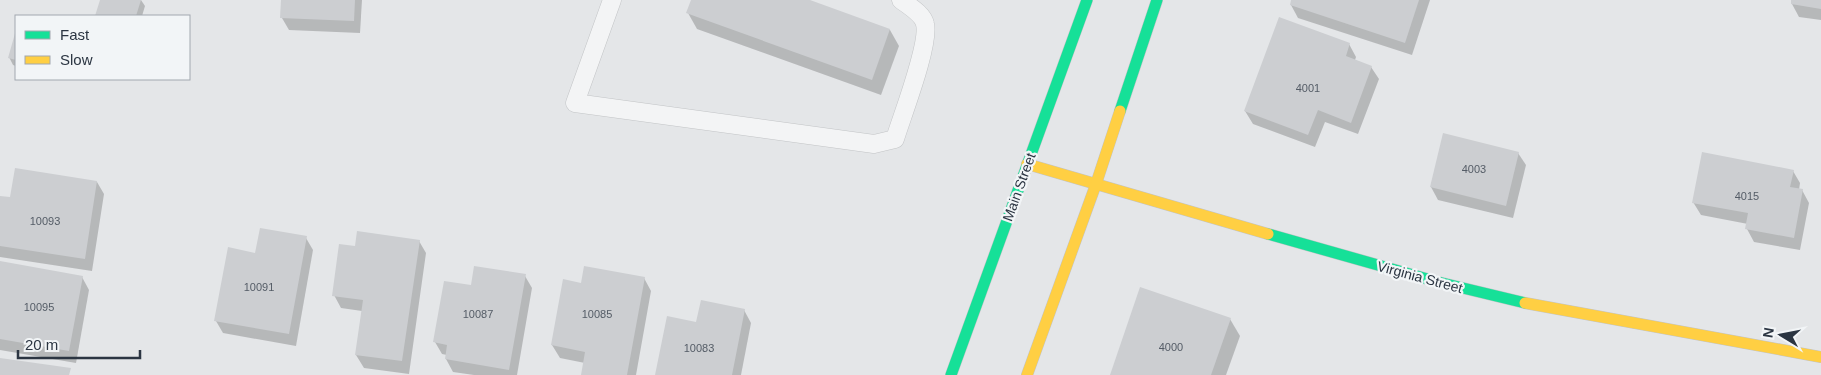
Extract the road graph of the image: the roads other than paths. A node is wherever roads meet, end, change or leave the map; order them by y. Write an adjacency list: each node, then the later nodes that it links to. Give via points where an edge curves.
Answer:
1 (612, 0): 2 (lane, via 575,103 874,144 895,139 925,46 925,24)
2 (901, 0)
3 (1086, 0): 5 (street, Main Street)
4 (1157, 0): 6 (street)
5 (1027, 164): 6 (street, Virginia Street); 8 (street, Main Street)
6 (1096, 184): 7 (street, Virginia Street, via 1438,282 1520,302); 9 (street)
7 (1821, 357)
8 (951, 375)
9 (1027, 375)

